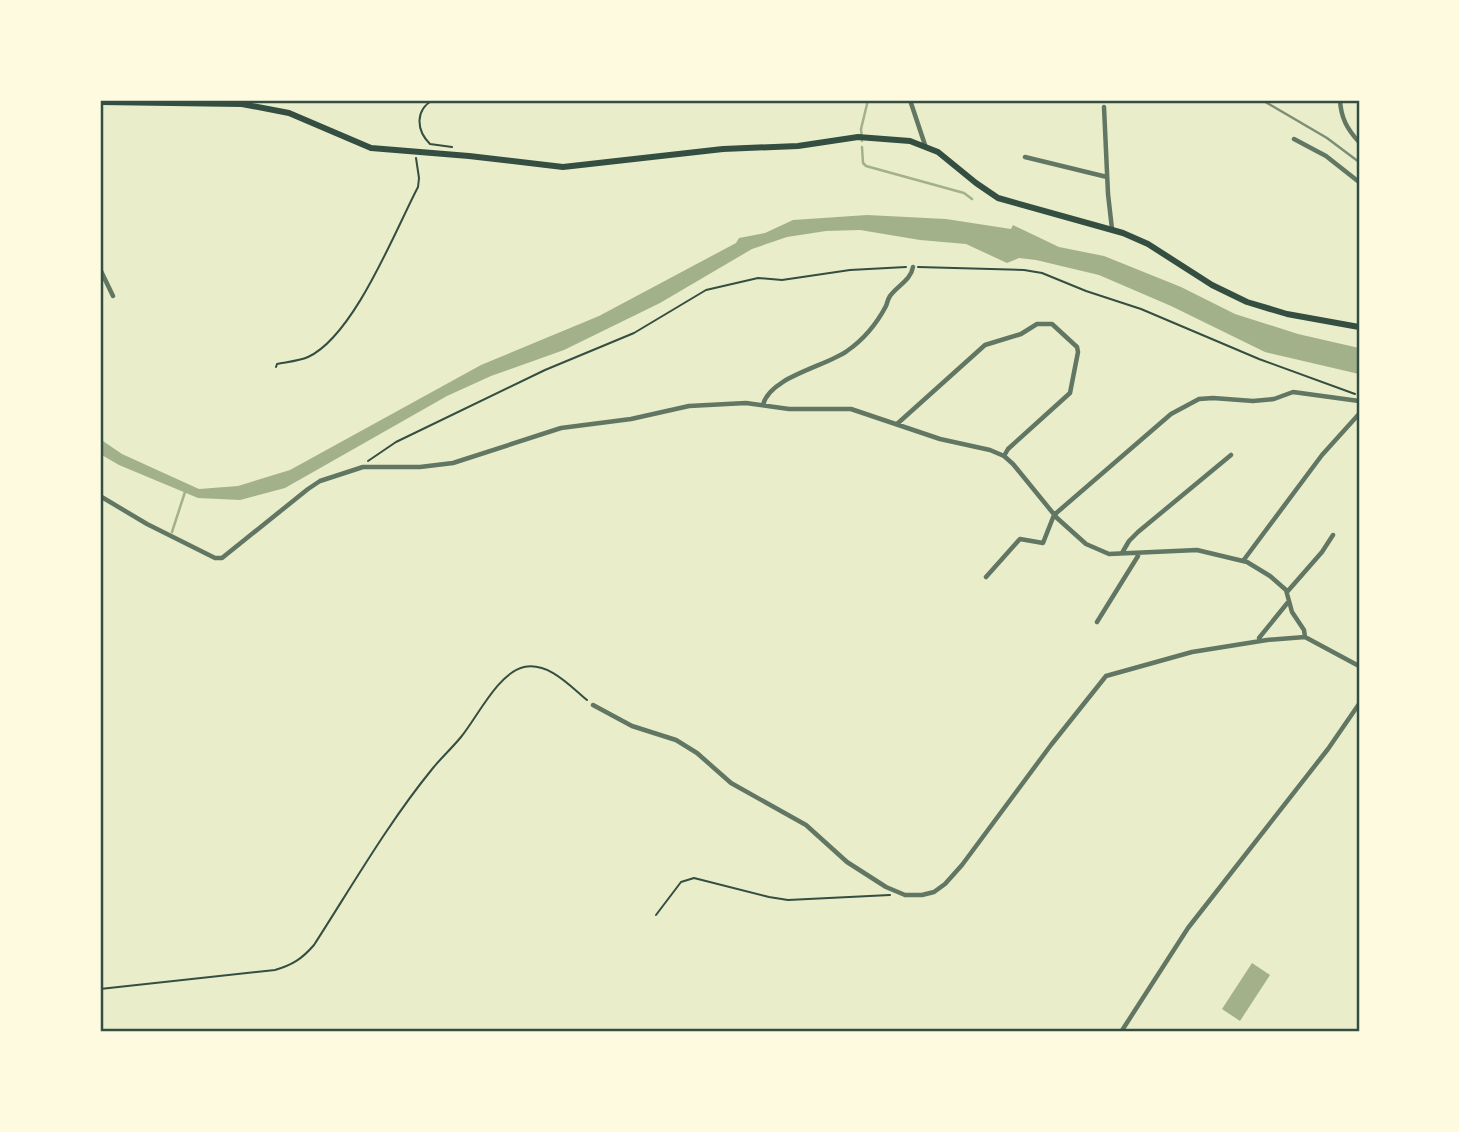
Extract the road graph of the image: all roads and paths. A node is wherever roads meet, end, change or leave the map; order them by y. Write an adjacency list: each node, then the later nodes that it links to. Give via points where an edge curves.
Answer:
1 (433, 100): 9 (path, via 422,108 420,131 430,144)
2 (911, 100): 8 (street)
3 (1340, 100): 7 (street, via 1345,125)
4 (100, 102): 10 (main road, via 265,107 364,146)
5 (1104, 107): 12 (street)
6 (1294, 139): 13 (street)
7 (1359, 142)
8 (925, 145): 10 (main road, via 861,137 577,167); 14 (main road, via 998,198)
9 (454, 147)
10 (415, 153): 19 (path, via 418,187 348,319 308,357)
11 (1025, 157): 12 (street)
12 (1107, 177): 14 (street)
13 (1359, 182)
14 (1112, 229): 18 (main road, via 1148,244 1247,302)
15 (913, 267): 20 (path, via 1042,273 1353,393); 21 (street, via 857,344 775,388); 26 (path, via 782,280 758,278 706,290 634,333 396,442)
16 (100, 269): 17 (street)
17 (113, 296)
18 (1359, 327)
19 (276, 367)
20 (1358, 401): 28 (street, via 1293,392 1253,401 1205,398 1171,414)
21 (763, 405): 23 (street, via 850,409); 26 (street, via 689,406 561,428 453,463)
22 (1359, 414): 32 (street, via 1322,455)
23 (897, 424): 25 (street); 25 (street, via 985,345 1037,324 1052,324 1079,352 1070,393)
24 (1231, 455): 31 (street, via 1138,531)
25 (1004, 456): 28 (street)
26 (363, 467): 27 (street, via 307,489 222,558 170,536)
27 (100, 496)
28 (1054, 515): 31 (street, via 1086,544); 33 (street, via 1043,543 1020,538)
29 (1333, 535): 34 (street)
30 (1138, 553): 31 (street); 32 (street, via 1197,550); 36 (street)
31 (1121, 554)
32 (1243, 561): 34 (street)
33 (986, 577)
34 (1287, 592): 35 (street)
35 (1289, 601): 37 (street); 38 (street)
36 (1097, 622)
37 (1305, 637): 38 (street); 39 (street)
38 (1259, 641): 42 (street, via 1192,652 1106,676 945,884 925,895)
39 (1359, 666)
40 (1359, 704): 45 (street, via 1188,928)
41 (593, 705): 42 (street, via 632,726 676,740 731,783 806,825 847,862); 44 (path, via 545,669 530,666 508,673 401,811 314,945 292,965)
42 (897, 893): 43 (path, via 788,900 694,878 681,882)
43 (656, 915)
44 (100, 989)
45 (1121, 1032)

